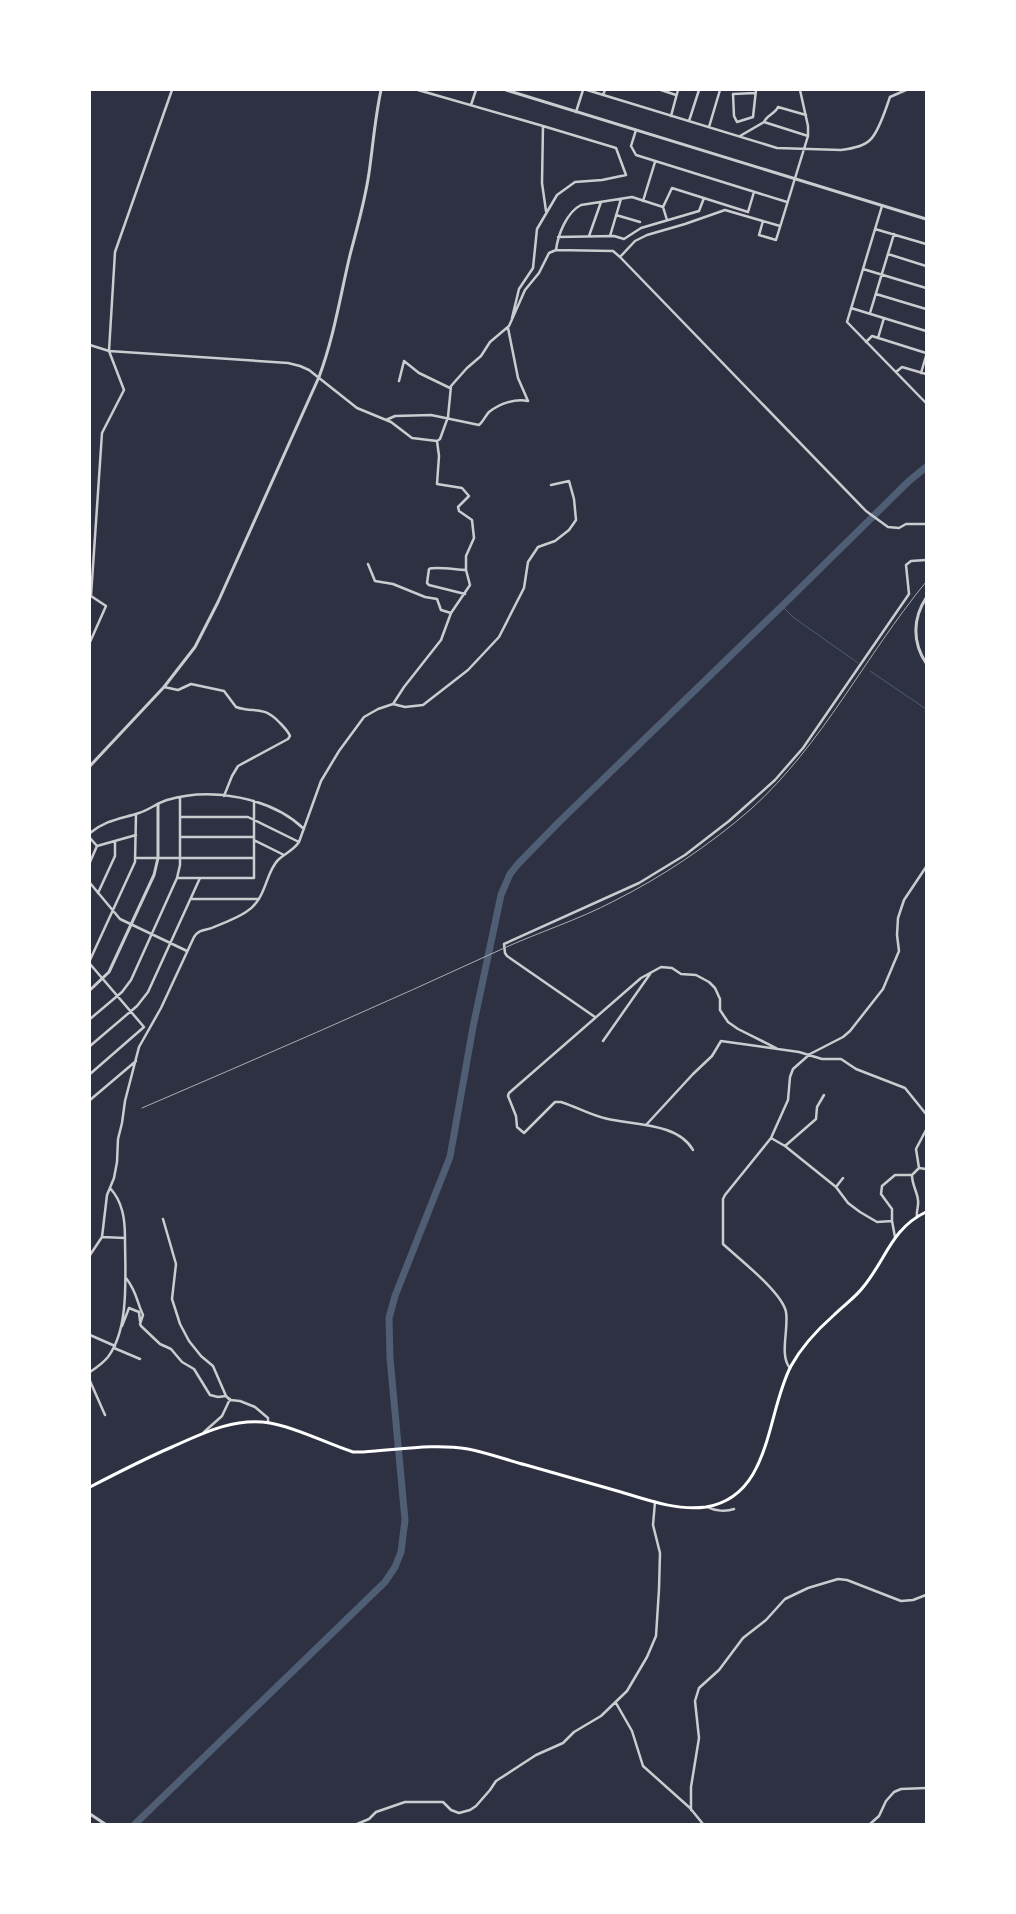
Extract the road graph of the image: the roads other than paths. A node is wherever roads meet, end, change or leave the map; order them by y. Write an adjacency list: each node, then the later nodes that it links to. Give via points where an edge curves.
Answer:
1 (172, 90): 71 (street, via 115,252)
2 (381, 90): 76 (street, via 363,207 330,348)
3 (418, 90): 18 (street)
4 (476, 90): 18 (street)
5 (506, 90): 19 (street)
6 (583, 90): 19 (street)
7 (587, 90): 16 (street)
8 (605, 90): 16 (street)
9 (661, 90): 17 (street)
10 (678, 90): 17 (street)
11 (699, 90): 22 (street)
12 (720, 90): 25 (street)
13 (800, 90): 21 (street)
14 (906, 90): 29 (street, via 890,97 870,140 840,150)
15 (756, 91): 15 (street, via 753,117 737,122 733,94)
16 (603, 95): 20 (street)
17 (677, 95): 20 (street)
18 (471, 105): 24 (street)
19 (576, 112): 26 (street)
20 (670, 116): 22 (street)
21 (806, 116): 23 (street, via 778,107); 27 (street)
22 (689, 121): 25 (street)
23 (764, 122): 27 (street); 28 (street)
24 (543, 126): 40 (street, via 542,183); 40 (street, via 616,148 626,175 575,182 557,195)
25 (709, 128): 28 (street)
26 (636, 130): 30 (street, via 631,146 636,155); 31 (street)
27 (808, 136): 29 (street)
28 (739, 137): 29 (street, via 777,148)
29 (804, 149): 31 (street)
30 (655, 161): 32 (street); 35 (street)
31 (795, 179): 37 (street); 38 (street)
32 (754, 192): 33 (street, via 748,212); 37 (street)
33 (704, 198): 39 (street, via 672,188); 43 (street, via 699,211)
34 (622, 199): 35 (street, via 632,197); 36 (street); 41 (street)
35 (643, 201): 39 (street)
36 (601, 202): 49 (street); 51 (street, via 574,208)
37 (787, 202): 46 (street)
38 (882, 206): 42 (street); 47 (street)
39 (663, 207): 43 (street)
40 (546, 211): 65 (street, via 537,229 533,268 519,289)
41 (616, 215): 45 (street); 50 (street)
42 (926, 219)
43 (667, 220): 50 (street, via 641,228 624,239)
44 (763, 221): 46 (street); 46 (street, via 759,236 776,240); 55 (street, via 725,210 647,235 635,241)
45 (640, 222)
46 (780, 226)
47 (875, 229): 48 (street); 57 (street)
48 (894, 234): 52 (street); 54 (street)
49 (589, 236): 50 (street); 51 (street)
50 (610, 236)
51 (558, 237): 53 (street)
52 (926, 244)
53 (556, 250): 55 (street, via 613,251); 65 (street, via 549,253 525,290)
54 (888, 254): 56 (street); 58 (street)
55 (620, 256): 84 (street, via 866,511 883,525 899,528 906,524)
56 (926, 266)
57 (863, 269): 58 (street); 61 (street)
58 (882, 275): 59 (street); 60 (street)
59 (926, 288)
60 (876, 294): 62 (street); 63 (street)
61 (851, 308): 63 (street); 69 (street, via 846,322)
62 (926, 310)
63 (870, 313): 64 (street)
64 (884, 318): 67 (street); 68 (street)
65 (512, 319): 66 (street)
66 (508, 327): 78 (street, via 490,342); 80 (street, via 518,378 528,401 518,400 495,408 479,425)
67 (926, 331)
68 (878, 338): 69 (street, via 872,336); 72 (street)
69 (866, 342): 73 (street)
70 (90, 345): 71 (street)
71 (109, 351): 76 (street, via 288,363); 91 (street, via 124,390 102,433 91,596 106,606)
72 (926, 354): 74 (street)
73 (896, 372): 74 (street, via 902,367); 79 (street)
74 (921, 373): 75 (street)
75 (926, 374)
76 (318, 377): 81 (street, via 356,408); 93 (street, via 209,622 195,647)
77 (399, 381): 78 (street, via 404,361 419,373)
78 (450, 388): 80 (street)
79 (926, 402)
80 (448, 417): 81 (street, via 395,416); 82 (street)
81 (386, 420): 82 (street, via 412,438)
82 (437, 441): 87 (street, via 440,456 437,484 462,488 469,496 458,506 472,520 474,538 466,556)
83 (551, 485): 94 (street, via 569,482 576,520 555,542 538,547 528,562 524,588 499,637 468,670 431,700 416,707)
84 (926, 524)
85 (926, 560): 137 (street, via 911,561 906,565 909,594 803,748 756,798 685,855 640,883 504,944 507,956)
86 (368, 564): 90 (street, via 374,580 436,598 441,610)
87 (466, 570): 88 (street, via 470,585); 88 (street, via 432,567 427,583)
88 (465, 594): 90 (street)
89 (926, 598): 92 (street, via 915,630)
90 (451, 613): 94 (street, via 441,640)
91 (90, 642)
92 (926, 663)
93 (164, 687): 95 (street); 96 (street, via 178,690 191,684 224,691 236,707 272,715 288,732 288,739 238,766)
94 (393, 704): 103 (street, via 364,717 343,744 321,781)
95 (90, 766)
96 (224, 796): 97 (street); 98 (street)
97 (180, 798): 99 (street); 101 (street)
98 (254, 800): 102 (street); 103 (street, via 271,806)
99 (158, 804): 100 (street); 114 (street)
100 (136, 814): 104 (street, via 106,821); 105 (street)
101 (180, 817): 102 (street, via 248,816); 106 (street)
102 (254, 819): 108 (street); 110 (street)
103 (304, 828): 110 (street)
104 (90, 833)
105 (136, 836): 109 (street); 113 (street)
106 (180, 837): 108 (street); 115 (street)
107 (90, 838): 111 (street)
108 (254, 838): 112 (street); 116 (street)
109 (115, 841): 111 (street); 122 (street, via 115,856)
110 (299, 842): 112 (street)
111 (97, 846): 117 (street)
112 (284, 856): 124 (street, via 276,864)
113 (135, 858): 114 (street); 125 (street)
114 (158, 858): 115 (street); 126 (street, via 154,875)
115 (180, 858): 116 (street); 119 (street)
116 (254, 858): 120 (street, via 254,878)
117 (90, 862)
118 (926, 867): 142 (street, via 904,900 898,918 899,951 883,989 850,1031)
119 (177, 878): 120 (street); 127 (street)
120 (200, 878): 123 (street)
121 (90, 883): 122 (street)
122 (98, 894): 125 (street)
123 (190, 899): 124 (street); 128 (street)
124 (258, 899): 129 (street, via 245,913 197,932)
125 (112, 912): 126 (street); 130 (street)
126 (131, 925): 127 (street); 133 (street)
127 (151, 934): 128 (street); 135 (street, via 131,980)
128 (170, 943): 129 (street); 136 (street, via 150,987)
129 (187, 951): 143 (street, via 139,1047)
130 (90, 960)
131 (90, 964): 133 (street)
132 (651, 973): 137 (street); 139 (street); 141 (street, via 661,967 672,968 709,982 715,988 720,1010 728,1022)
133 (103, 979): 134 (street); 135 (street)
134 (90, 990)
135 (117, 996): 136 (street); 138 (street)
136 (131, 1012): 140 (street); 145 (street, via 144,1027)
137 (595, 1017): 149 (street, via 508,1092 518,1127 524,1133 555,1102 607,1119)
138 (90, 1019)
139 (603, 1041)
140 (90, 1046)
141 (778, 1049): 142 (street); 149 (street, via 721,1041 712,1056)
142 (810, 1054): 148 (street, via 822,1059 841,1059 852,1067 905,1088); 151 (street, via 793,1069 788,1100)
143 (136, 1061): 147 (street); 159 (street, via 125,1101)
144 (90, 1067): 145 (street)
145 (92, 1072)
146 (824, 1095): 152 (street, via 817,1107 816,1119)
147 (90, 1100)
148 (926, 1114)
149 (646, 1125): 153 (street, via 689,1142)
150 (926, 1130): 154 (street, via 916,1149)
151 (771, 1138): 152 (street); 174 (street, via 723,1199 722,1244 768,1285 786,1311 784,1361)
152 (784, 1146): 158 (street)
153 (693, 1150)
154 (919, 1168): 155 (street); 156 (street)
155 (926, 1169)
156 (912, 1175): 161 (street, via 912,1185 919,1201); 163 (street, via 895,1175 880,1189 892,1209)
157 (843, 1178): 158 (street)
158 (836, 1187): 163 (street, via 850,1205 873,1220)
159 (110, 1188): 164 (street, via 106,1195); 166 (street, via 121,1204)
160 (926, 1212): 161 (main road)
161 (918, 1217): 165 (main road)
162 (163, 1219): 177 (street, via 176,1264 172,1299 177,1317 189,1341 213,1366)
163 (892, 1221): 165 (street)
164 (102, 1237): 166 (street); 167 (street)
165 (895, 1237): 174 (main road, via 864,1286 814,1333)
166 (125, 1238): 168 (street)
167 (90, 1255)
168 (126, 1278): 169 (street, via 135,1290 143,1315); 170 (street)
169 (140, 1323): 170 (street, via 139,1312 129,1308); 177 (street, via 160,1344 194,1369 210,1395)
170 (121, 1330): 172 (street)
171 (90, 1335): 172 (street, via 111,1342)
172 (115, 1347): 173 (street); 175 (street, via 107,1359)
173 (140, 1358)
174 (790, 1368): 184 (main road, via 755,1472 737,1493)
175 (90, 1372)
176 (90, 1381): 179 (street)
177 (226, 1396): 178 (street)
178 (230, 1399): 180 (street, via 255,1407 268,1418); 181 (street, via 222,1416)
179 (106, 1415)
180 (268, 1423): 181 (main road, via 243,1423); 183 (main road, via 353,1452 447,1446 470,1450)
181 (204, 1432): 182 (main road, via 146,1457)
182 (90, 1487)
183 (655, 1502): 184 (main road); 187 (street, via 653,1525 660,1553 656,1636 641,1668)
184 (706, 1507): 185 (street, via 730,1511)
185 (734, 1508)
186 (926, 1595): 189 (street, via 900,1601 838,1579 784,1599 766,1620 743,1638 719,1670 699,1688 695,1701 699,1738 691,1787)
187 (616, 1703): 189 (street, via 632,1731 643,1766); 192 (street, via 563,1743 536,1755 496,1781 470,1810 459,1813 435,1800 405,1802 376,1812)
188 (926, 1788): 194 (street, via 894,1792)
189 (691, 1810): 193 (street)
190 (90, 1814): 191 (street)
191 (104, 1823)
192 (356, 1824)
193 (703, 1824)
194 (870, 1824)

